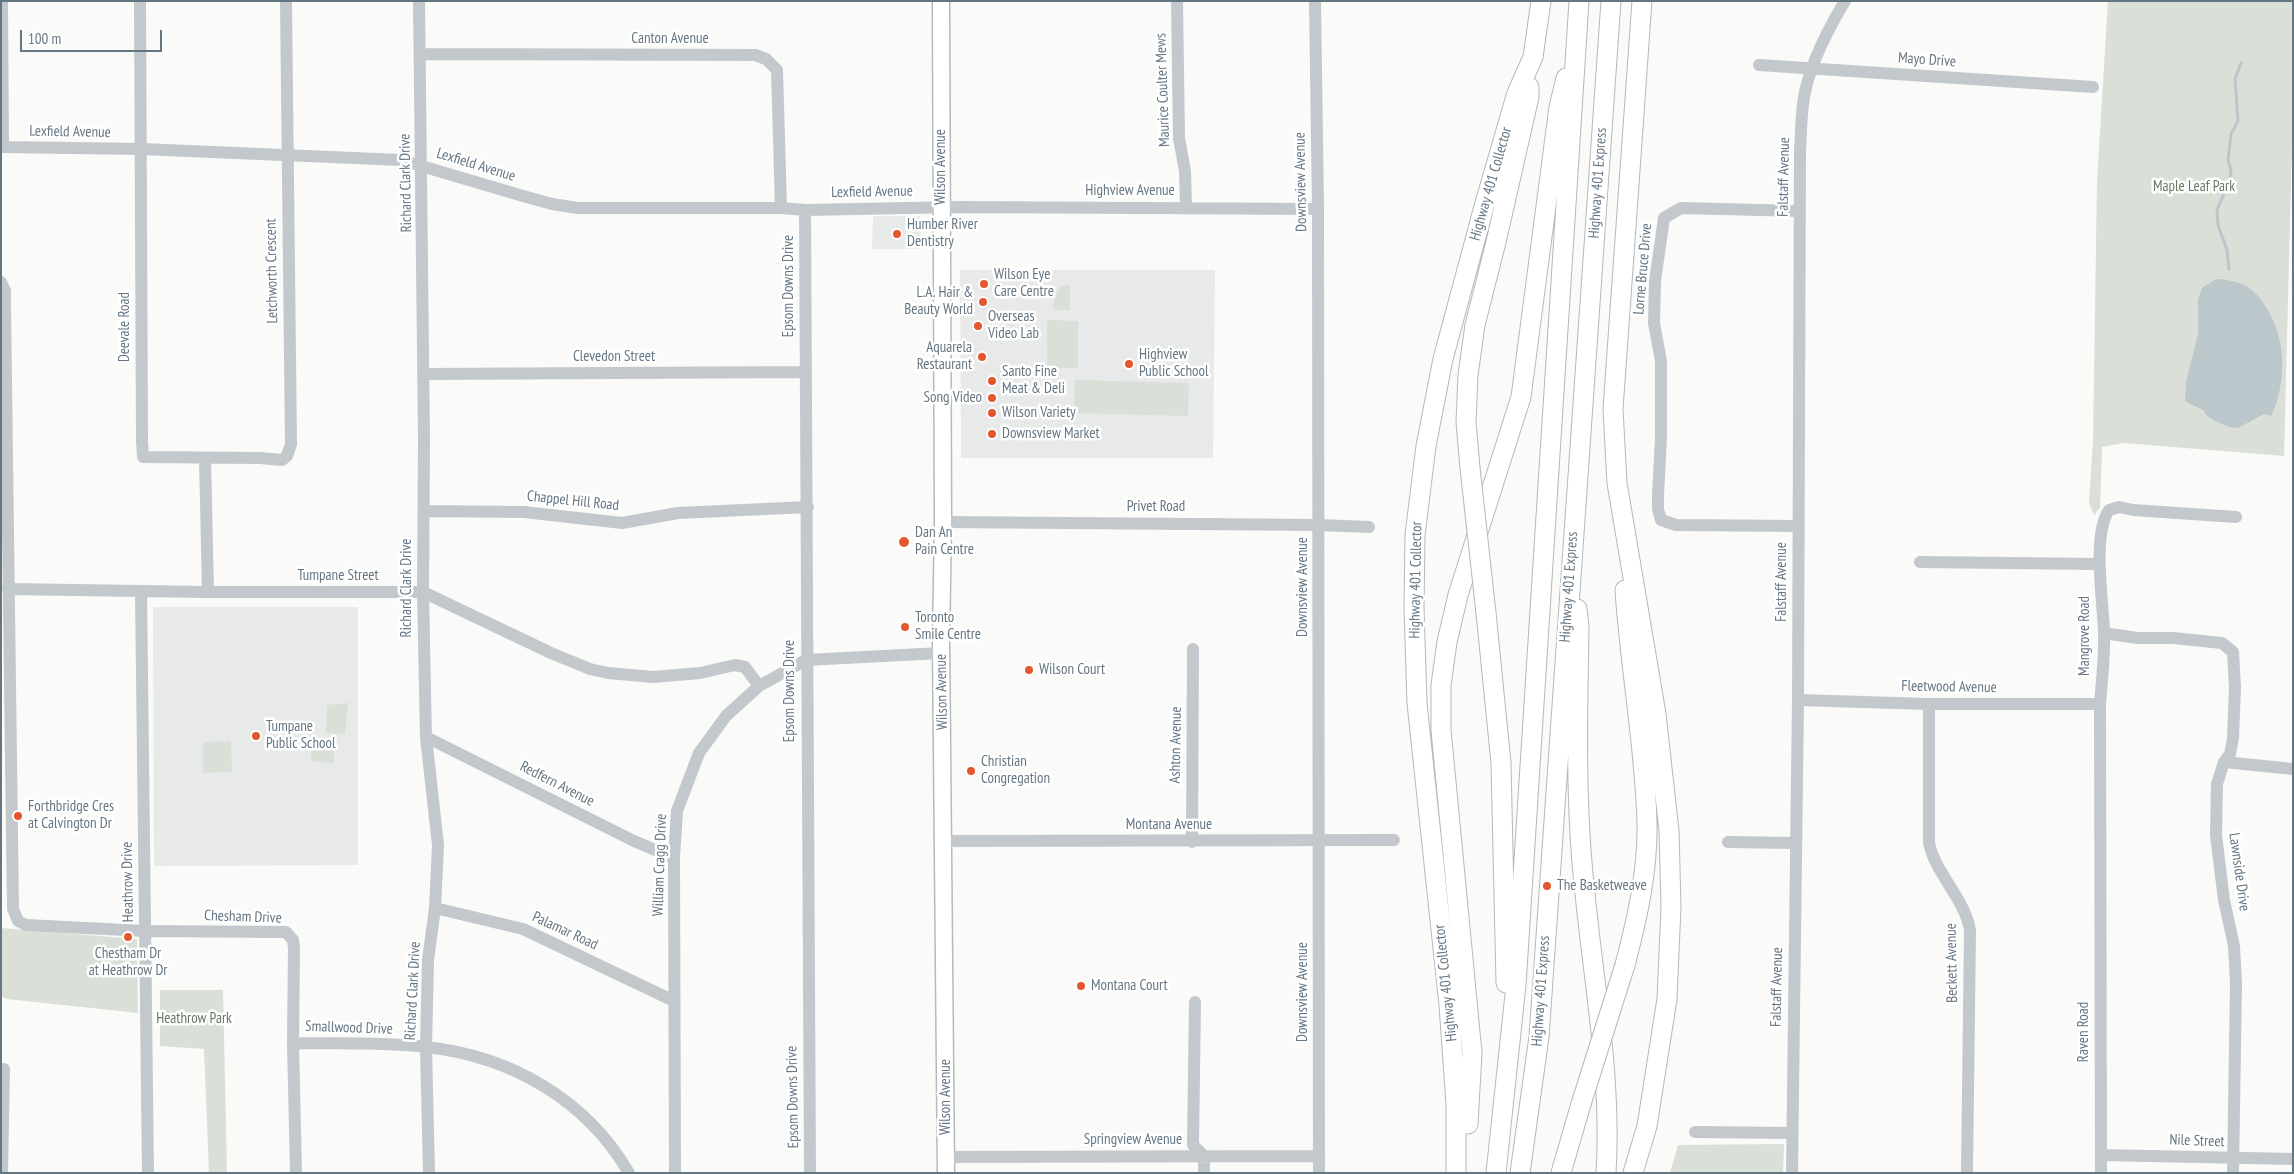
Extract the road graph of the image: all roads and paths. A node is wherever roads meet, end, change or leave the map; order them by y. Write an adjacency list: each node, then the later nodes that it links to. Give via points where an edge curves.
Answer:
1 (2, 1): 19 (street)
2 (140, 1): 20 (street, Deevale Road)
3 (286, 1): 21 (street, Letchworth Crescent)
4 (419, 1): 14 (street, Richard Clark Drive)
5 (941, 1): 23 (main road, Wilson Avenue)
6 (1177, 1): 24 (street, Maurice Coulter Mews, via 1179,138 1185,171)
7 (1315, 1): 26 (street, Downsview Avenue)
8 (1540, 1): 16 (highway, Highway 401 Collector)
9 (1579, 1): 13 (highway, Highway 401 Express)
10 (1611, 1): 43 (highway, Highway 401 Express)
11 (1642, 1): 33 (highway, via 1613,409)
12 (1845, 1): 17 (street, Falstaff Avenue, via 1826,33)
13 (1578, 25): 74 (highway, Highway 401 Express, via 1544,571); 94 (highway, via 1559,107 1522,397 1458,596 1441,685 1441,730 1472,1053)
14 (420, 54): 22 (street, Richard Clark Drive); 25 (street, Canton Avenue, via 755,56 766,59 777,70)
15 (1759, 65): 17 (street, Mayo Drive)
16 (1530, 68): 74 (highway, bridge, via 1529,97 1475,325 1466,422 1501,763); 93 (highway, Highway 401 Collector, via 1518,94 1484,203 1443,359 1426,446 1415,535 1417,703 1449,1005 1456,1104)
17 (1813, 69): 18 (street, Mayo Drive); 28 (street, Falstaff Avenue, via 1803,103)
18 (2093, 87)
19 (2, 147): 20 (street, Lexfield Avenue)
20 (142, 149): 21 (street, Lexfield Avenue); 32 (street, Deevale Road, via 142,452 144,457)
21 (286, 154): 22 (street, Lexfield Avenue, via 401,160); 32 (street, Letchworth Crescent, via 291,444 282,460)
22 (422, 165): 25 (street, Lexfield Avenue, via 552,204 578,208); 31 (street, Richard Clark Drive)
23 (941, 207): 24 (street, Highview Avenue); 27 (street, Lexfield Avenue); 37 (main road, Wilson Avenue)
24 (1186, 207): 26 (street, Highview Avenue)
25 (780, 208): 27 (street, Lexfield Avenue)
26 (1318, 209): 38 (street, Downsview Avenue)
27 (805, 210): 30 (street, Epsom Downs Drive)
28 (1800, 211): 39 (street, Falstaff Avenue); 39 (street, Lorne Bruce Drive, via 1680,208 1664,218 1655,281 1654,323 1661,361 1658,495 1661,520 1676,525)
29 (1, 282): 44 (street, via 5,292)
30 (805, 372): 31 (street, Clevedon Street); 34 (street, Epsom Downs Drive)
31 (423, 374): 35 (street, Richard Clark Drive)
32 (205, 458): 46 (street)
33 (1617, 483): 97 (highway, bridge, via 1627,627 1647,824 1644,874 1636,922); 99 (highway, via 1656,714 1669,831 1671,908 1667,999 1647,1126)
34 (808, 507): 35 (street, Chappel Hill Road, via 678,513 622,523 524,512); 51 (street, Epsom Downs Drive)
35 (424, 511): 47 (street, Richard Clark Drive)
36 (2236, 517): 42 (street, Mangrove Road, via 2119,507 2109,510 2104,523)
37 (943, 522): 38 (street, Privet Road); 50 (main road, Wilson Avenue)
38 (1319, 524): 40 (street, Privet Road); 60 (street, Downsview Avenue)
39 (1798, 526): 53 (street, Falstaff Avenue)
40 (1369, 527)
41 (1920, 562): 42 (street)
42 (2100, 564): 48 (street, Mangrove Road)
43 (1571, 565): 96 (highway, Highway 401 Express, via 1539,1037); 98 (highway, via 1580,627 1577,746 1580,835 1606,1087)
44 (8, 589): 45 (street, Tumpane Street); 57 (street)
45 (141, 591): 46 (street, Tumpane Street); 69 (street, Heathrow Drive)
46 (208, 592): 47 (street, Tumpane Street)
47 (423, 592): 52 (street, Tumpane Street, via 590,669 653,677 700,673 735,664 745,666); 56 (street, Richard Clark Drive)
48 (2104, 633): 55 (street, Mangrove Road); 58 (street, Lawnside Drive, via 2222,643 2229,647 2235,661 2235,721 2230,754)
49 (1193, 649): 63 (street, Ashton Avenue)
50 (942, 653): 51 (street, William Cragg Drive); 62 (main road, Wilson Avenue)
51 (806, 660): 52 (street, William Cragg Drive); 90 (street, Epsom Downs Drive)
52 (759, 686): 66 (street, William Cragg Drive, via 726,716 699,753 677,811)
53 (1798, 700): 54 (street, Fleetwood Avenue); 65 (street, Falstaff Avenue)
54 (1929, 704): 55 (street, Fleetwood Avenue); 101 (street, Beckett Avenue, via 1929,843 1933,860 1966,911 1970,930)
55 (2100, 704): 67 (street, Mangrove Road)
56 (426, 737): 66 (street, Redfern Avenue); 68 (street, Richard Clark Drive, via 438,845)
57 (6, 749): 69 (street, Chesham Drive, via 13,909 18,921 26,925)
58 (2224, 762): 59 (street); 81 (street, Lawnside Drive, via 2217,784 2216,834 2224,900 2234,946 2236,984)
59 (2293, 769)
60 (1318, 840): 61 (street, Montana Avenue); 63 (street, Montana Avenue); 80 (street, Downsview Avenue)
61 (1394, 840)
62 (944, 841): 63 (street, Montana Avenue); 83 (main road, Wilson Avenue)
63 (1192, 842)
64 (1728, 842): 65 (street)
65 (1795, 843): 77 (street, Falstaff Avenue)
66 (674, 858): 70 (street, William Cragg Drive)
67 (2101, 891): 78 (street, Raven Road)
68 (435, 908): 70 (street, Palamar Road, via 523,929); 73 (street, Richard Clark Drive, via 428,960)
69 (144, 931): 72 (street, Chesham Drive, via 286,932 293,940 294,948); 85 (street, Heathrow Drive)
70 (674, 1001): 89 (street, William Cragg Drive)
71 (1195, 1002): 79 (street, via 1193,1145)
72 (293, 1042): 73 (street, Smallwood Drive); 86 (street, Chesham Drive)
73 (426, 1047): 87 (street, Richard Clark Drive); 88 (street, Smallwood Drive, via 476,1057 540,1082 586,1120 616,1153)
74 (1509, 1057): 95 (highway, Highway 401 Express)
75 (4, 1069): 84 (street)
76 (1695, 1132): 77 (street)
77 (1792, 1133): 100 (street, Falstaff Avenue)
78 (2101, 1155): 81 (street, Nile Street); 102 (street, Raven Road)
79 (1204, 1156): 80 (street, Springview Avenue); 83 (street, Springview Avenue); 91 (street)
80 (1319, 1156): 92 (street, Downsview Avenue)
81 (2233, 1159): 82 (street, Nile Street); 103 (street, Lawnside Drive)
82 (2293, 1159)
83 (946, 1165)
84 (2, 1173)
85 (148, 1173)
86 (296, 1173)
87 (429, 1173)
88 (629, 1173)
89 (675, 1173)
90 (810, 1173)
91 (1204, 1173)
92 (1319, 1173)
93 (1456, 1173)
94 (1463, 1173)
95 (1496, 1173)
96 (1520, 1173)
97 (1562, 1173)
98 (1606, 1173)
99 (1633, 1173)
100 (1792, 1173)
101 (1967, 1173)
102 (2101, 1173)
103 (2233, 1173)

